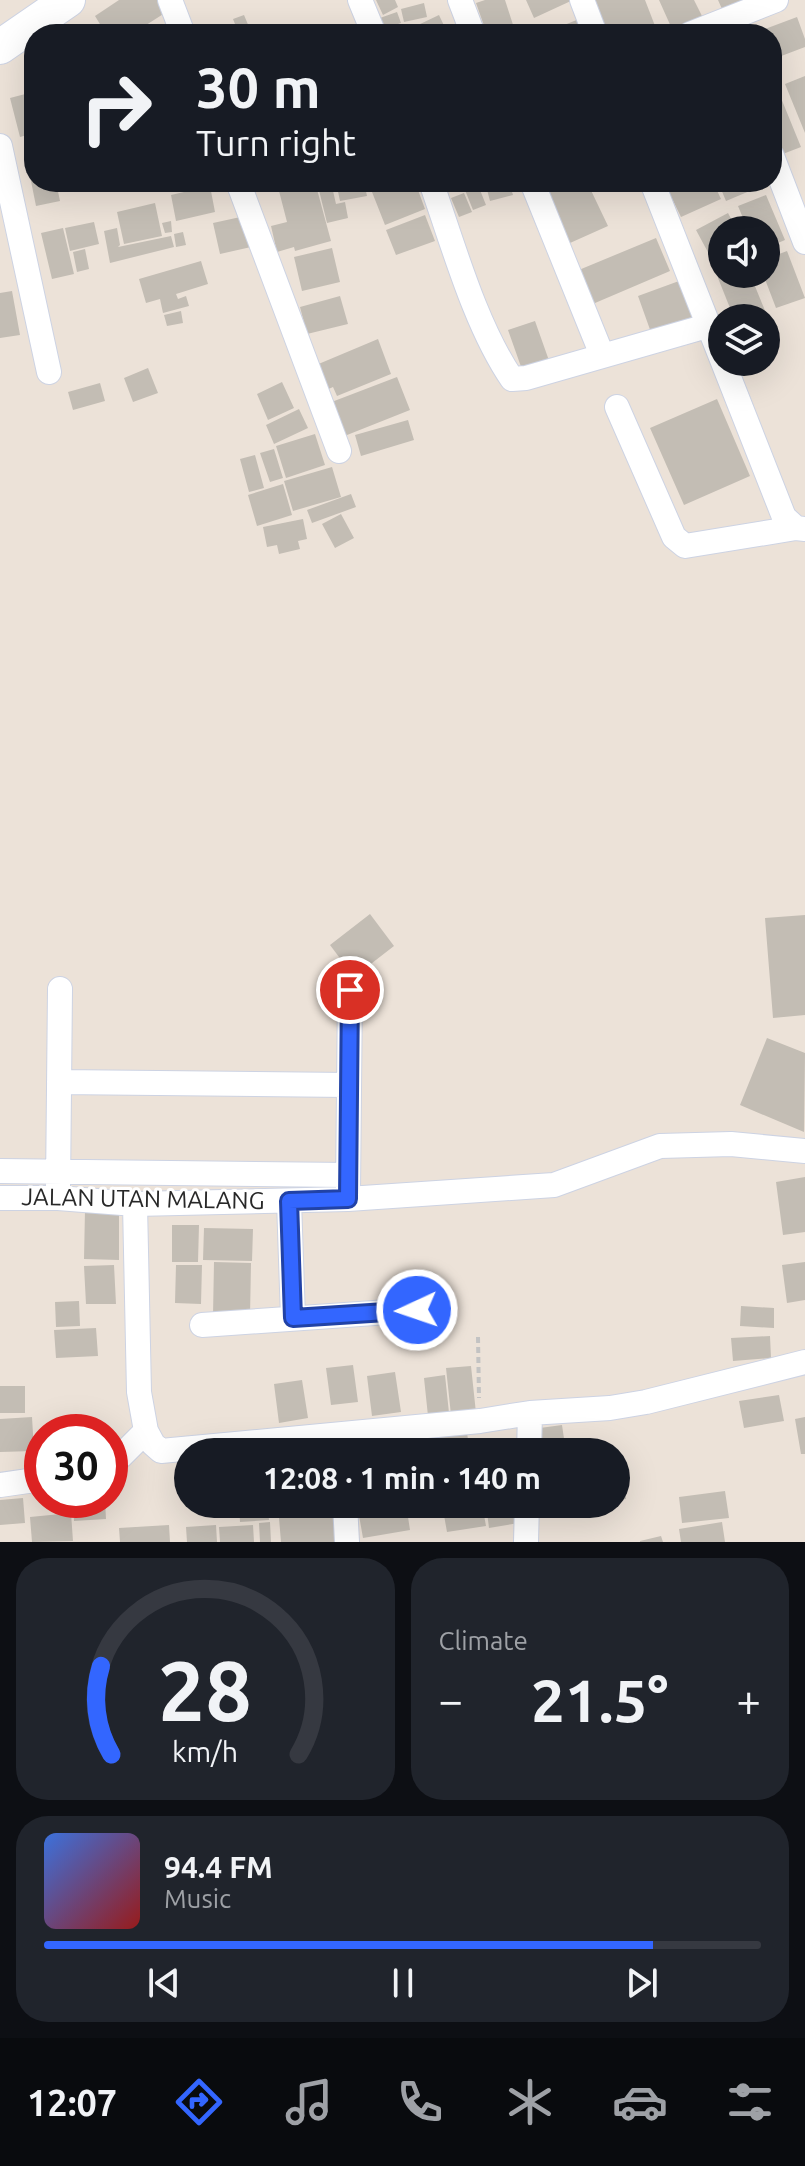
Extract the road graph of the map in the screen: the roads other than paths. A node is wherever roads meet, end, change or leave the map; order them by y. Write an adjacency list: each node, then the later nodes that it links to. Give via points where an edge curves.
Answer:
1 (68, 0): 8 (main road)
2 (170, 0): 9 (street)
3 (360, 0): 10 (street)
4 (460, 0): 11 (street)
5 (582, 0): 12 (street)
6 (776, 0): 7 (street)
7 (718, 19)
8 (33, 24)
9 (179, 24)
10 (370, 24)
11 (469, 24)
12 (591, 24)
13 (24, 30): 14 (main road)
14 (0, 47)
15 (0, 146): 24 (street)
16 (782, 182): 21 (street)
17 (242, 192): 26 (street)
18 (435, 192): 23 (street, via 478,312 512,379)
19 (536, 192): 23 (street)
20 (656, 192): 22 (street)
21 (805, 242)
22 (707, 326): 23 (street); 27 (street, via 784,517)
23 (602, 355)
24 (49, 372)
25 (617, 407): 27 (street, via 674,537 685,546)
26 (339, 451)
27 (800, 528)
28 (60, 989): 30 (street)
29 (350, 990): 31 (street)
30 (59, 1082): 31 (street); 34 (street)
31 (349, 1085): 35 (street)
32 (805, 1151): 35 (street, JALAN UTAN MALANG, via 720,1144 660,1146 554,1185)
33 (0, 1171): 34 (street)
34 (58, 1172): 35 (street); 37 (street)
35 (348, 1187): 38 (street, JALAN UTAN MALANG)
36 (0, 1198): 37 (street, JALAN UTAN MALANG)
37 (58, 1198): 39 (street, JALAN UTAN MALANG)
38 (289, 1201): 39 (street, JALAN UTAN MALANG); 41 (street)
39 (135, 1204): 45 (street, via 137,1363)
40 (417, 1310): 41 (street)
41 (293, 1318): 42 (street)
42 (202, 1325)
43 (805, 1362): 44 (street, via 646,1402)
44 (530, 1413): 45 (street, via 161,1451); 46 (street)
45 (146, 1431): 47 (street)
46 (529, 1438)
47 (128, 1449)
48 (24, 1482): 49 (street)
49 (0, 1485)
50 (346, 1518): 52 (street)
51 (527, 1518): 53 (street)
52 (347, 1542)
53 (526, 1542)

